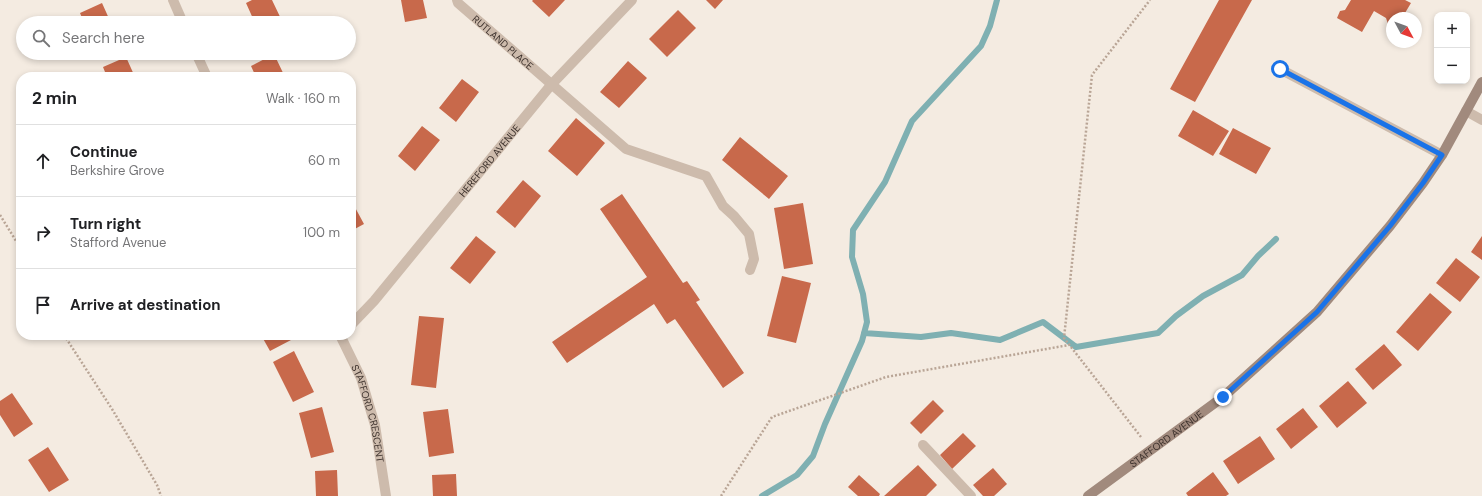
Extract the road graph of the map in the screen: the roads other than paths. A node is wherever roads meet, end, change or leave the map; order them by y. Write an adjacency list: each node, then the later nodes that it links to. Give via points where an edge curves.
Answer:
1 (173, 0): 4 (street)
2 (457, 0): 9 (street, RUTLAND PLACE)
3 (632, 0): 9 (street, HEREFORD AVENUE)
4 (180, 16)
5 (199, 60): 7 (street)
6 (1280, 69): 12 (street)
7 (205, 72)
8 (1482, 82): 10 (street, STAFFORD AVENUE)
9 (551, 85): 13 (street, RUTLAND PLACE, via 626,149 706,176 723,206 749,234 754,259); 14 (street, HEREFORD AVENUE)
10 (1466, 111): 11 (street); 12 (street, STAFFORD AVENUE)
11 (1482, 120)
12 (1442, 155): 19 (street, STAFFORD AVENUE, via 1390,226 1317,312 1223,397)
13 (750, 270)
14 (356, 320)
15 (342, 340): 17 (street, STAFFORD CRESCENT, via 361,378 375,425)
16 (923, 444): 18 (street)
17 (386, 496)
18 (971, 496)
19 (1088, 496)

